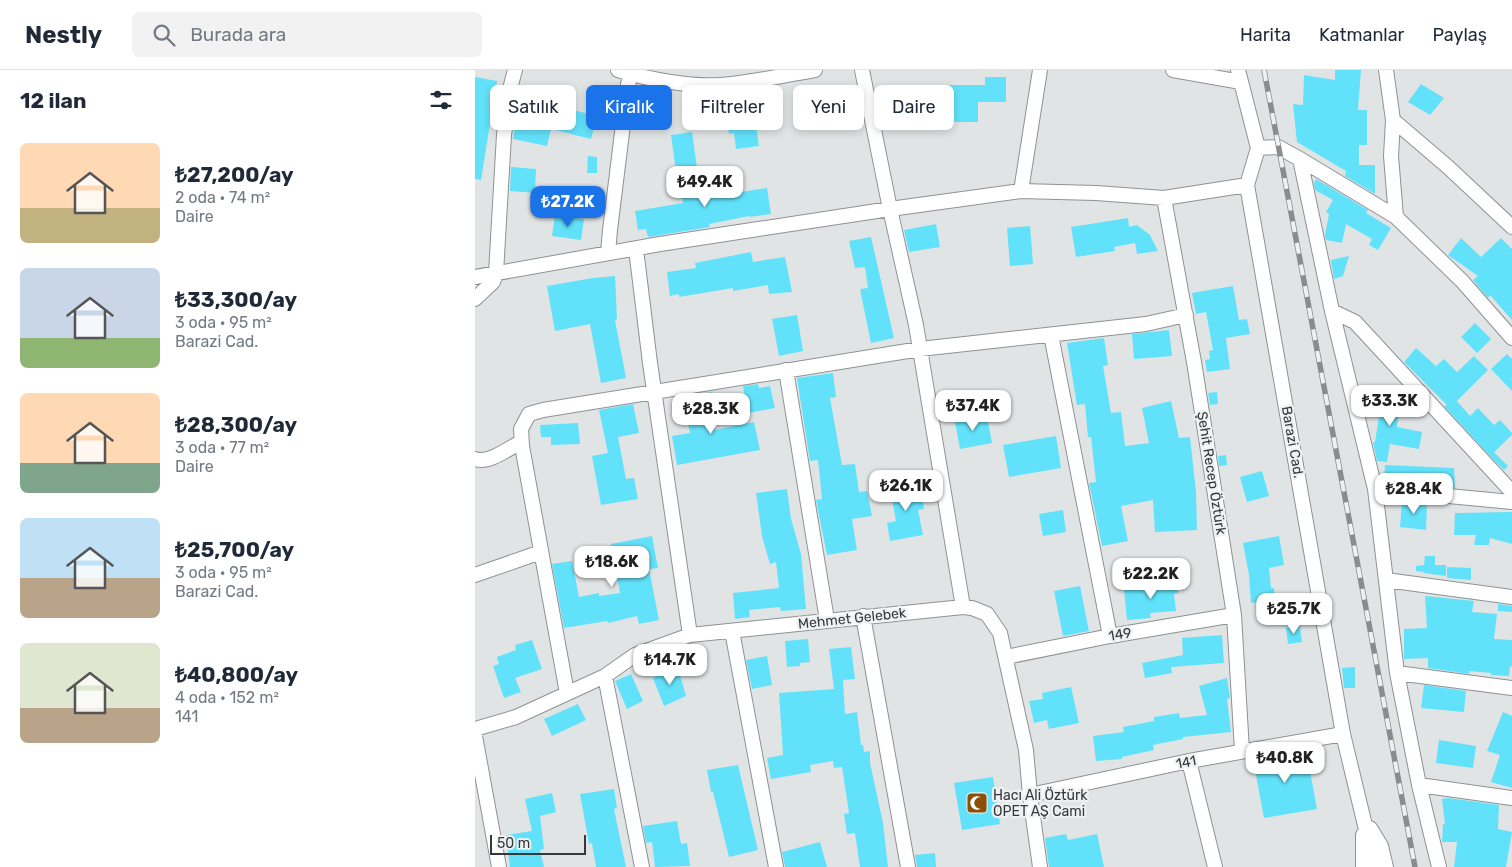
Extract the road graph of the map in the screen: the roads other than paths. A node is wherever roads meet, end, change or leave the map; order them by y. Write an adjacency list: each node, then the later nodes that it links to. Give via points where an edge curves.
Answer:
1 (515, 70): 20 (street, via 505,135)
2 (815, 70): 7 (street, via 720,85 701,85)
3 (862, 70): 15 (street)
4 (1040, 70): 13 (street)
5 (1173, 70): 8 (street)
6 (1387, 70): 9 (street)
7 (627, 71): 19 (street)
8 (1239, 76): 10 (street)
9 (1393, 120): 16 (street, via 1391,156); 17 (street)
10 (1258, 148): 11 (street, via 1278,147); 12 (street, Barazi Cad.)
11 (1300, 159): 16 (street); 23 (street)
12 (1247, 185): 14 (street); 52 (street, Barazi Cad.)
13 (1021, 192): 14 (street); 15 (street)
14 (1164, 198): 24 (street, Şehit Recep Öztürk)
15 (890, 209): 18 (street); 27 (street)
16 (1395, 217): 26 (street, via 1462,281)
17 (1512, 227)
18 (636, 249): 19 (street); 29 (street)
19 (608, 253): 20 (street)
20 (496, 273): 21 (street); 22 (street, via 493,282)
21 (475, 277)
22 (475, 299)
23 (1332, 310): 32 (street); 33 (street, via 1355,322)
24 (1186, 315): 25 (street, via 1147,324); 40 (street, Şehit Recep Öztürk)
25 (1051, 335): 27 (street); 45 (street)
26 (1512, 338)
27 (920, 349): 28 (street); 39 (street)
28 (785, 370): 29 (street); 42 (street)
29 (655, 392): 30 (street, via 529,414 521,429); 44 (street)
30 (521, 442): 31 (street, via 486,460); 35 (street)
31 (475, 459)
32 (1375, 489): 34 (street); 37 (street)
33 (1512, 492)
34 (1512, 502)
35 (541, 552): 36 (street); 50 (street)
36 (475, 576)
37 (1386, 580): 38 (street); 47 (street)
38 (1512, 597)
39 (963, 607): 41 (street, Mehmet Gelebek); 46 (street, Mehmet Gelebek, via 987,614 1000,633)
40 (1234, 615): 45 (street, 149); 54 (street, Şehit Recep Öztürk)
41 (863, 616): 42 (street, Mehmet Gelebek); 63 (street)
42 (827, 620): 43 (street, Mehmet Gelebek)
43 (732, 631): 44 (street, Mehmet Gelebek); 62 (street)
44 (690, 635): 48 (street, Mehmet Gelebek, via 635,655)
45 (1110, 636): 46 (street, 149)
46 (1006, 657): 57 (street, Mehmet Gelebek, via 1026,750)
47 (1397, 673): 49 (street); 56 (street)
48 (605, 676): 50 (street, Mehmet Gelebek); 61 (street)
49 (1512, 688)
50 (567, 693): 51 (street, Mehmet Gelebek, via 516,717)
51 (475, 729)
52 (1343, 734): 54 (street, 141); 59 (street, Barazi Cad.)
53 (475, 736): 60 (street)
54 (1242, 751): 55 (street, 141)
55 (1189, 761): 57 (street, 141); 65 (street)
56 (1419, 784): 58 (street); 69 (street)
57 (1030, 795): 64 (street, Mehmet Gelebek)
58 (1512, 798)
59 (1364, 816): 66 (street); 67 (street); 68 (street, via 1381,846)
60 (499, 867)
61 (642, 867)
62 (776, 867)
63 (908, 867)
64 (1040, 867)
65 (1215, 867)
66 (1363, 867)
67 (1375, 867)
68 (1386, 867)
69 (1439, 867)

